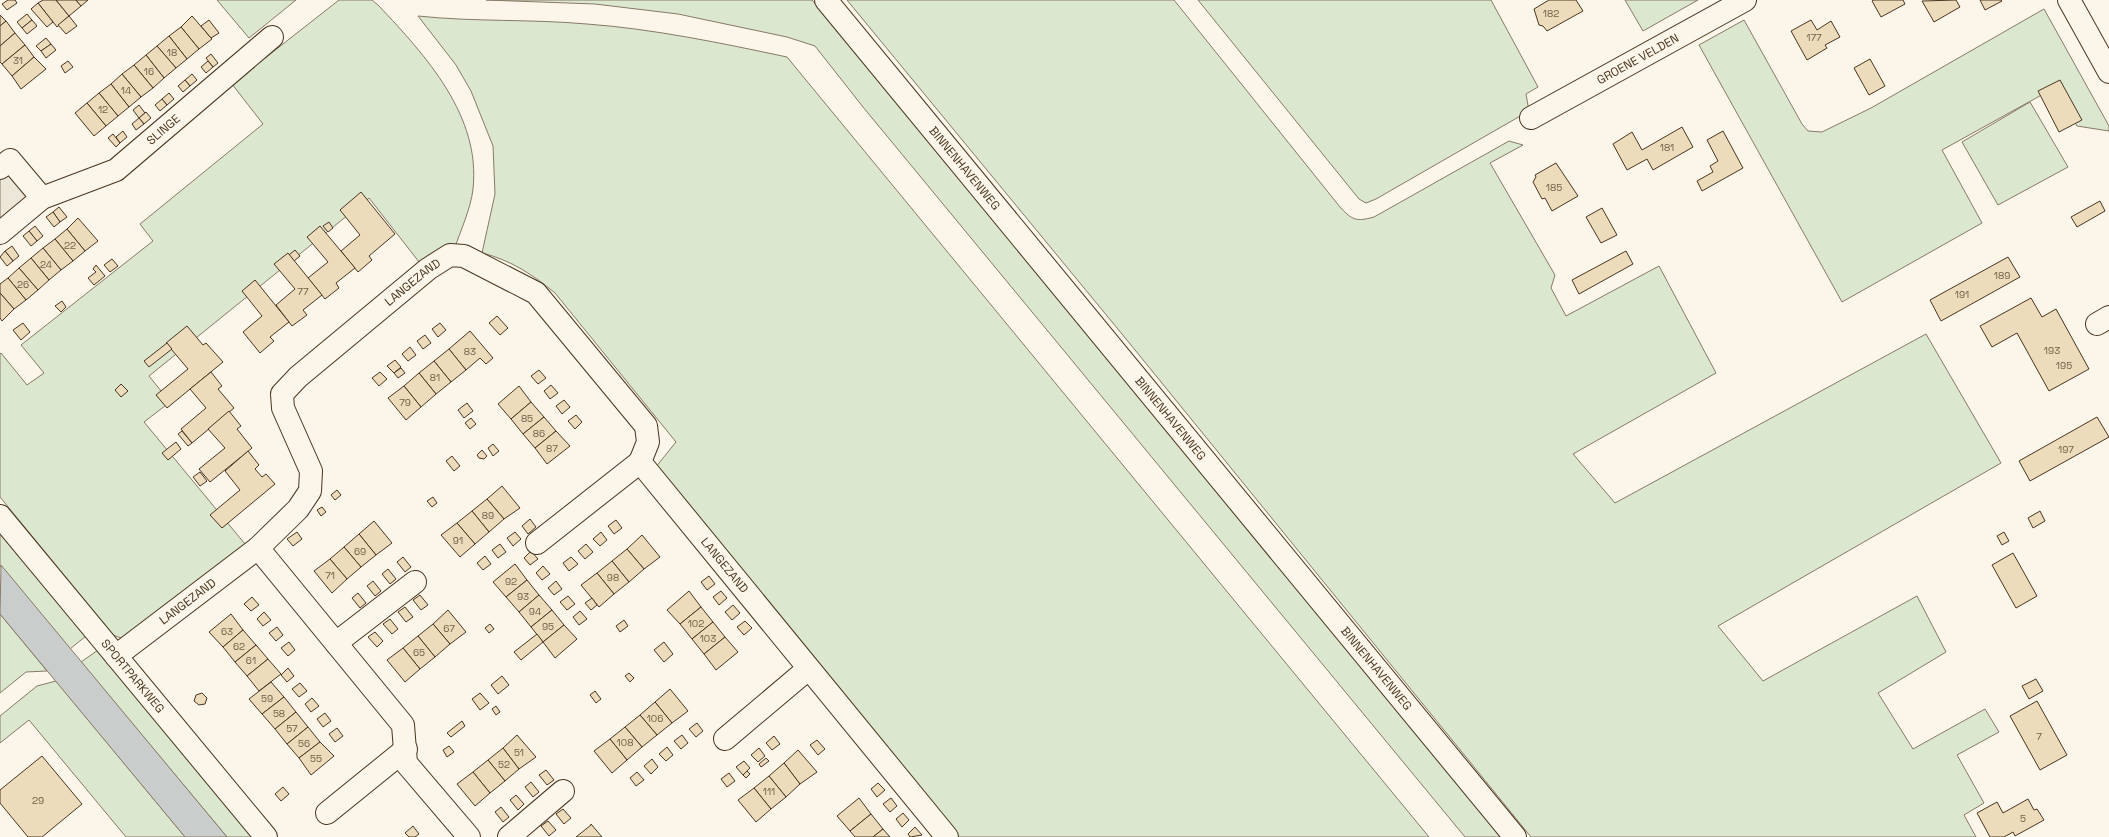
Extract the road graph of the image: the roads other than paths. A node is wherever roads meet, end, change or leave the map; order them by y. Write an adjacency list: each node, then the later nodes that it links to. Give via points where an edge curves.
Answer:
1 (826, 0): 26 (street, BINNENHAVENWEG)
2 (1745, 0): 6 (street, GROENE VELDEN)
3 (2069, 0): 5 (street)
4 (272, 38): 8 (street, SLINGE, via 116,170)
5 (2109, 72)
6 (1531, 118)
7 (0, 168): 8 (street, via 10,160)
8 (42, 198): 9 (street, SLINGE)
9 (0, 233)
10 (640, 462): 12 (street, LANGEZAND); 13 (street, LANGEZAND, via 648,442 646,426 536,293 464,256 450,255 428,269 298,377 282,394 283,408 311,472 310,491 298,509); 17 (street, LANGEZAND)
11 (0, 516): 16 (street, SPORTPARKWEG)
12 (538, 543)
13 (258, 548): 15 (street); 16 (street, LANGEZAND)
14 (414, 582): 15 (street)
15 (336, 642): 19 (street, via 403,725)
16 (116, 656): 22 (street, SPORTPARKWEG)
17 (808, 669): 18 (street); 25 (street, LANGEZAND)
18 (725, 739)
19 (406, 749): 21 (street); 23 (street, via 406,763)
20 (563, 791): 24 (street)
21 (327, 813)
22 (266, 837)
23 (469, 837)
24 (509, 837)
25 (947, 837)
26 (1515, 837)

